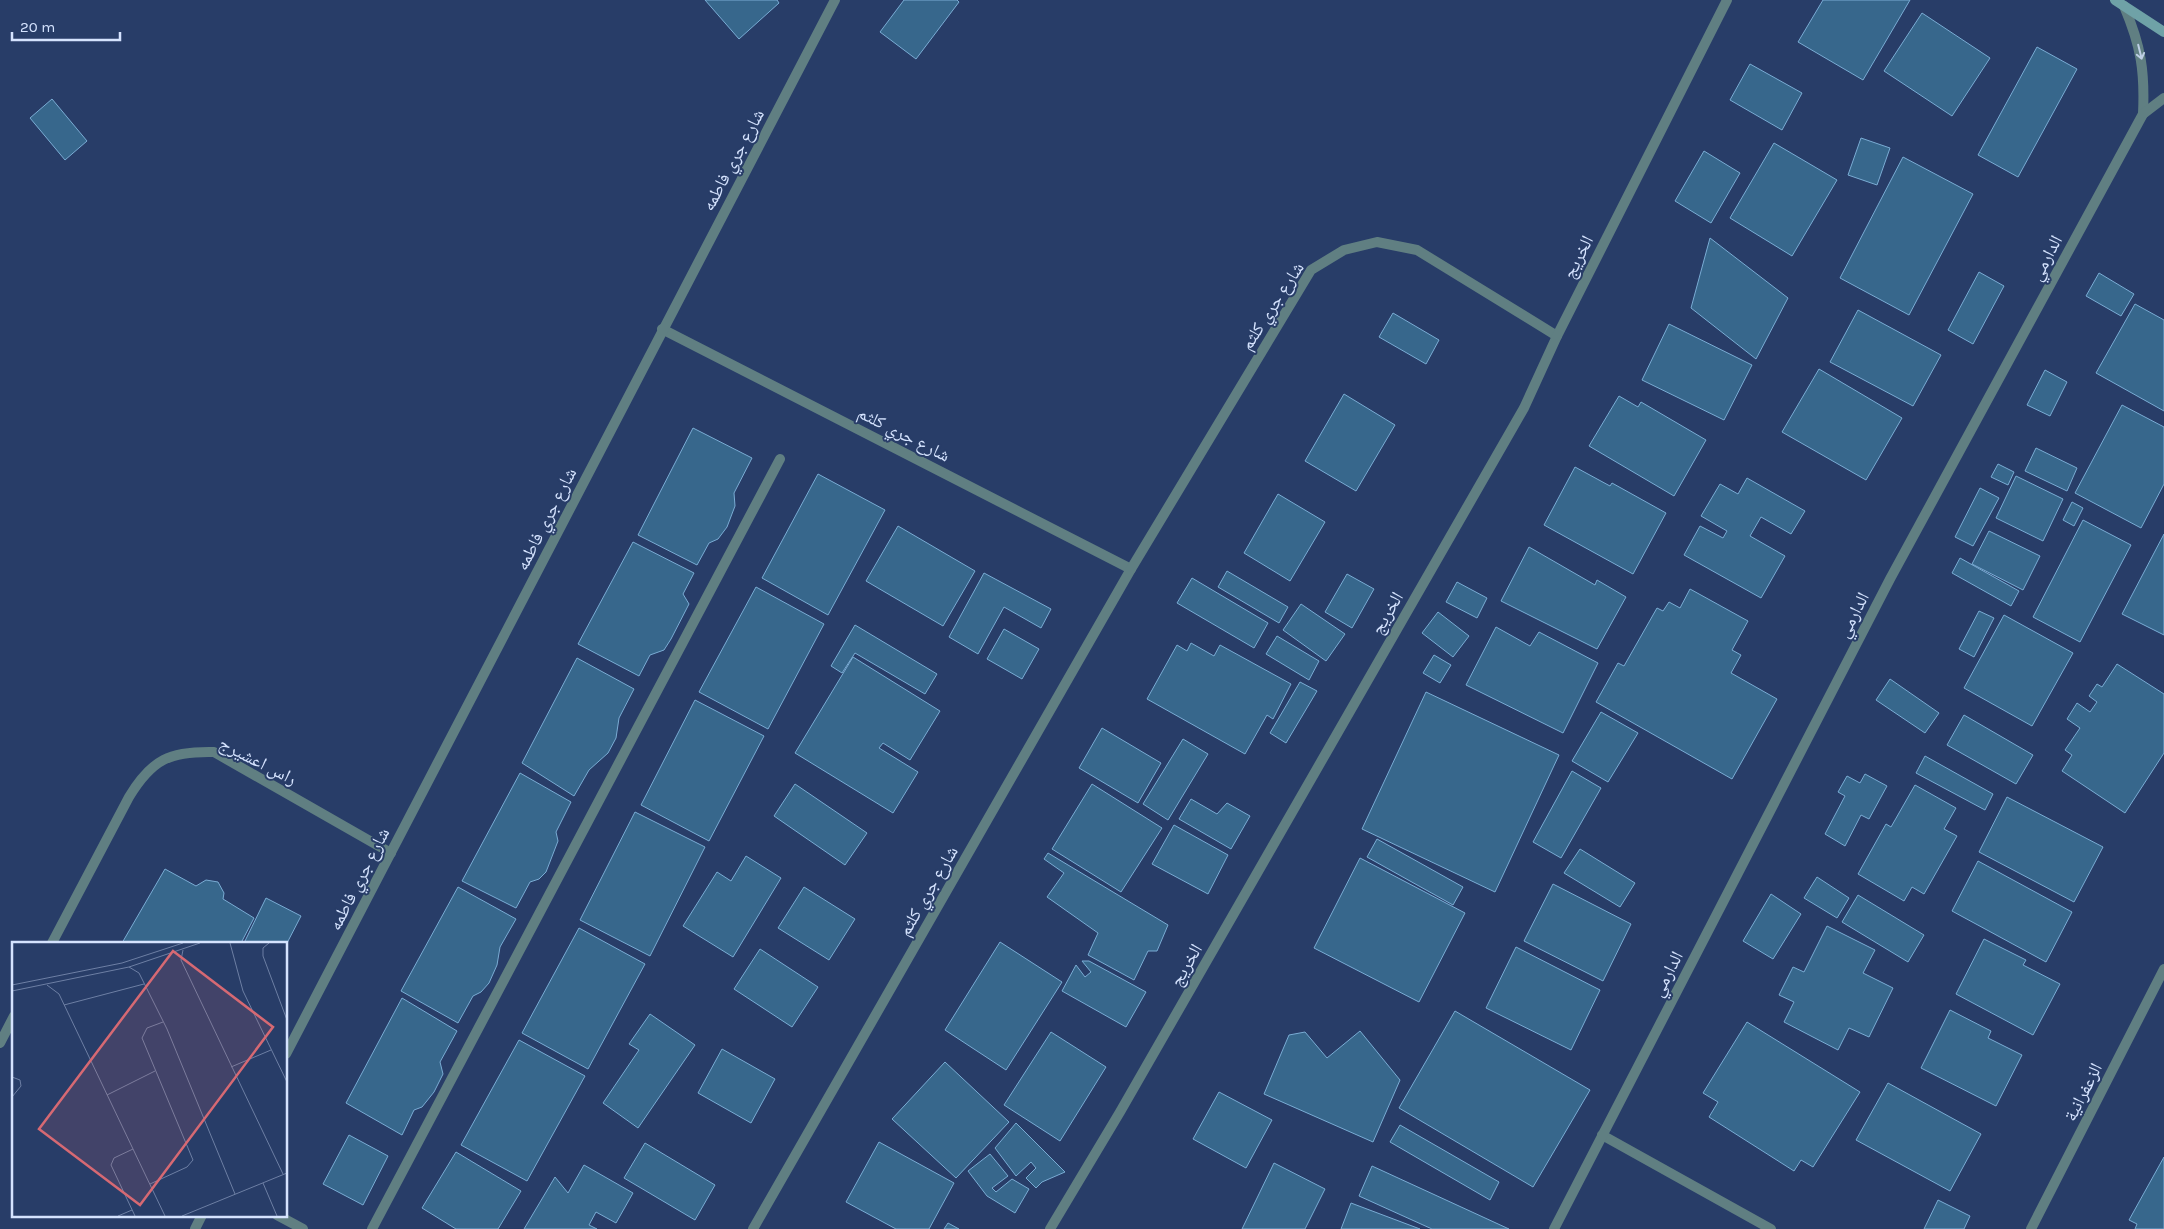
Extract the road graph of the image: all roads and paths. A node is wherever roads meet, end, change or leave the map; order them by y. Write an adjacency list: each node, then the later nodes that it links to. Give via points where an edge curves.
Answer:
1 (835, 0): 7 (street, شارع جري فاطمه)
2 (1727, 0): 8 (street, الخريج)
3 (2119, 3): 4 (main road); 6 (street, الدارمي, one-way to 6, via 2134,32 2142,59)
4 (2164, 32)
5 (2164, 98): 6 (street, الدارمي)
6 (2142, 114): 17 (street, الدارمي, via 1890,579)
7 (662, 329): 10 (street, شارع جري كلثم); 11 (street, شارع جري فاطمه)
8 (1557, 336): 10 (street, شارع جري كلثم, via 1417,250 1377,242 1344,250 1311,270); 24 (street, الخريج, via 1524,408)
9 (780, 459): 22 (street)
10 (1131, 569): 23 (street, شارع جري كلثم)
11 (391, 853): 12 (street, راس اعشيرج, via 214,752 188,751 163,759 142,775); 16 (street, شارع جري فاطمه)
12 (53, 942)
13 (2164, 969): 27 (street, الزعفرانية)
14 (12, 1020): 15 (street)
15 (0, 1042)
16 (288, 1050)
17 (1602, 1135): 25 (street, الدارمي); 26 (street)
18 (202, 1216): 20 (street)
19 (279, 1216): 21 (street)
20 (195, 1229)
21 (303, 1229)
22 (372, 1229)
23 (753, 1229)
24 (1050, 1229)
25 (1554, 1229)
26 (1771, 1229)
27 (2031, 1229)

